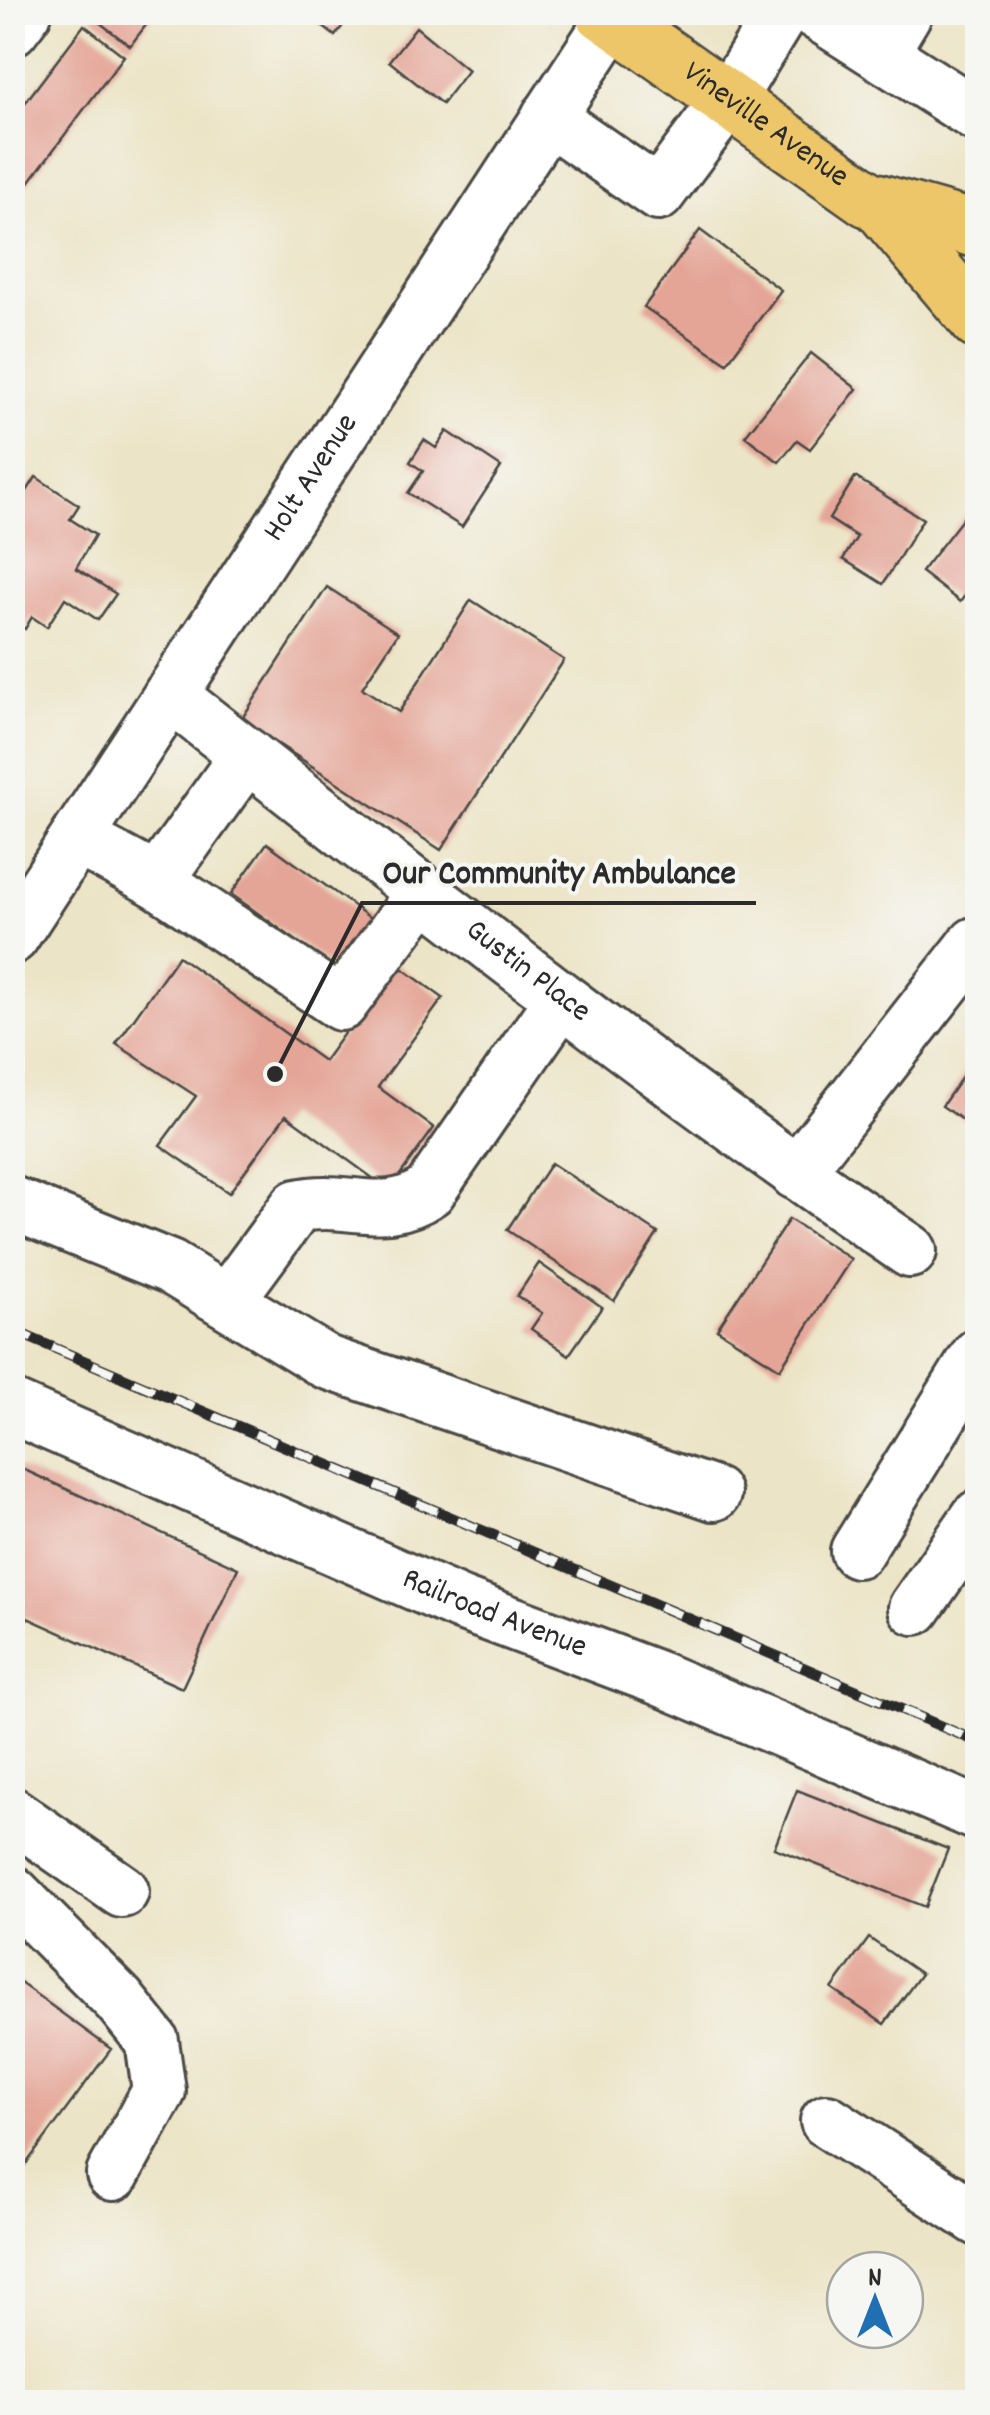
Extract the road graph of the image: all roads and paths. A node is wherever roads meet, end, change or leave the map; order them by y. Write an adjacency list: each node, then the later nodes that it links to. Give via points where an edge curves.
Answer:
1 (25, 12): 5 (street)
2 (782, 12): 7 (street)
3 (815, 12): 6 (street)
4 (608, 16): 7 (main road, Vineville Avenue); 9 (street, Holt Avenue)
5 (12, 30)
6 (894, 33): 8 (street)
7 (728, 100): 9 (street, via 658,194); 10 (main road, Vineville Avenue)
8 (978, 110)
9 (548, 117): 13 (street, Holt Avenue)
10 (878, 202): 11 (main road); 12 (main road)
11 (978, 230)
12 (977, 319)
13 (170, 694): 14 (street, Gustin Place); 15 (street, Holt Avenue)
14 (246, 755): 16 (street); 17 (street, Gustin Place)
15 (77, 838): 16 (street); 18 (street, Holt Avenue)
16 (157, 881): 17 (street, via 341,1004)
17 (422, 892): 20 (street, Gustin Place)
18 (12, 937)
19 (978, 946): 21 (street)
20 (560, 1000): 21 (street, Gustin Place); 24 (street, via 429,1191 411,1204 388,1208 318,1201 297,1206)
21 (796, 1173): 23 (street, Gustin Place)
22 (12, 1203): 24 (street, via 170,1267)
23 (910, 1251)
24 (227, 1301): 27 (street, via 326,1362)
25 (978, 1355): 29 (street)
26 (12, 1408): 32 (street, Railroad Avenue, via 461,1604 658,1678)
27 (714, 1494)
28 (978, 1517): 30 (street)
29 (858, 1550)
30 (915, 1608)
31 (12, 1814): 34 (street)
32 (978, 1814)
33 (12, 1892): 36 (street, via 152,2041 159,2090)
34 (122, 1892)
35 (827, 2121): 37 (street)
36 (114, 2174)
37 (978, 2220)

